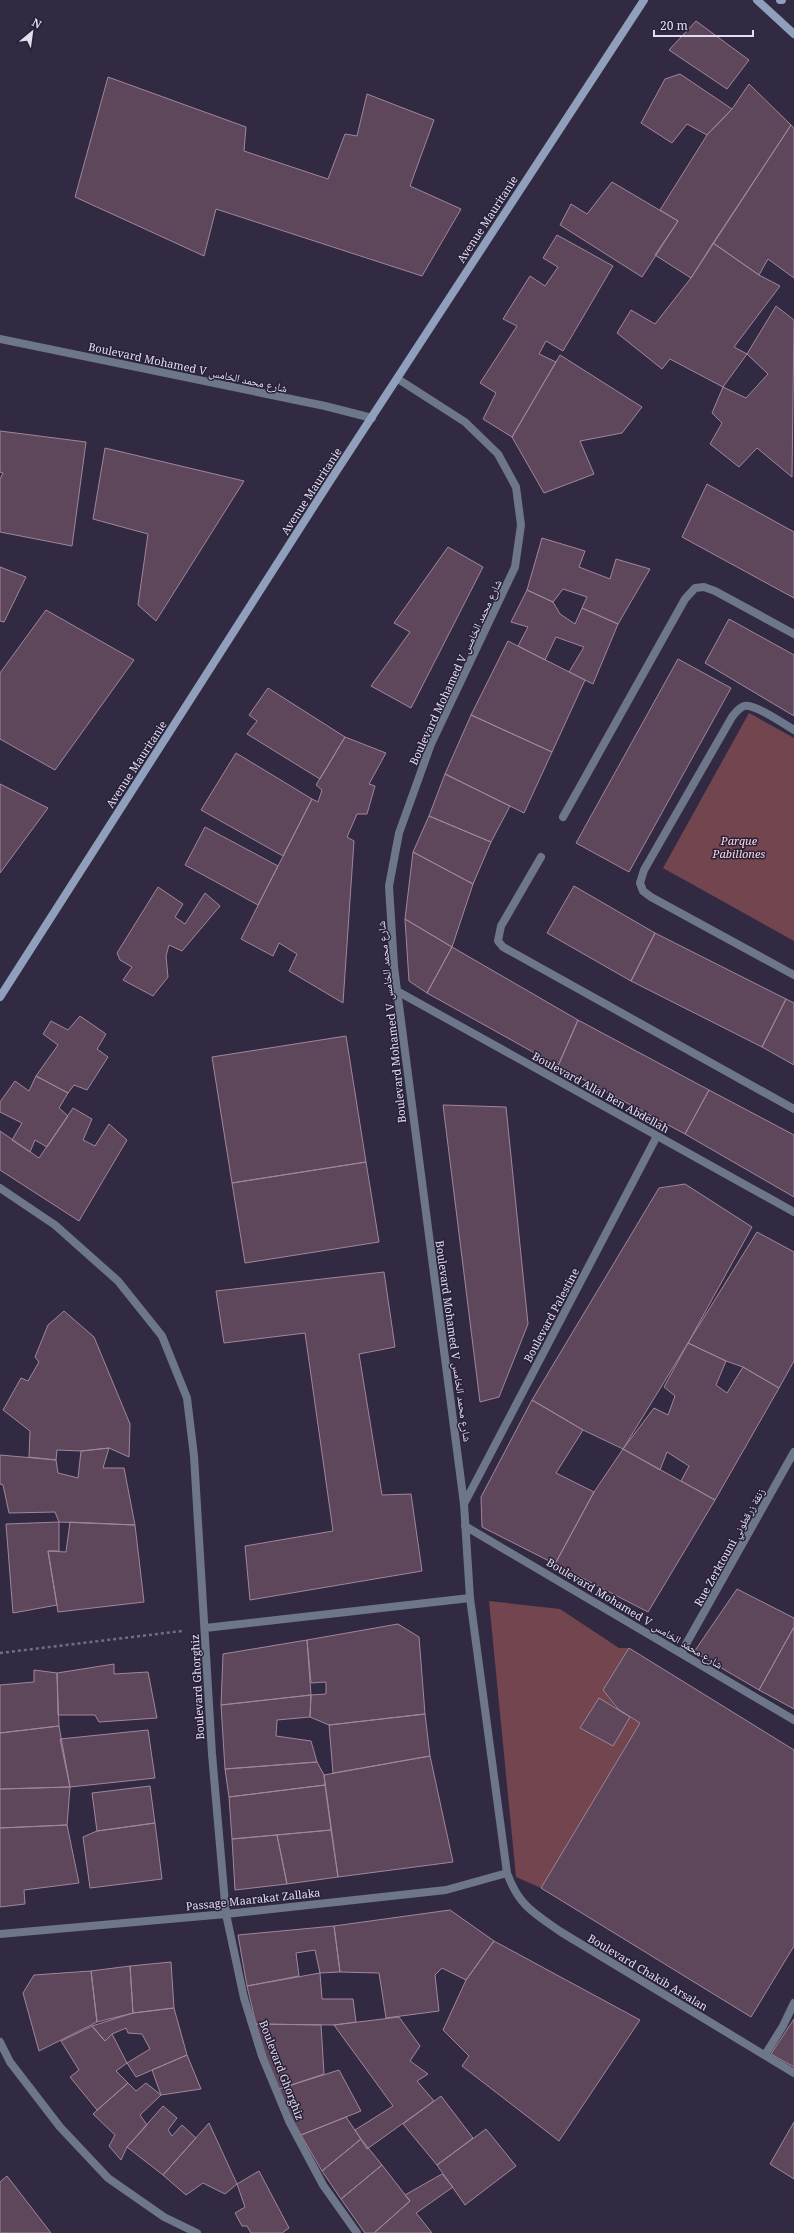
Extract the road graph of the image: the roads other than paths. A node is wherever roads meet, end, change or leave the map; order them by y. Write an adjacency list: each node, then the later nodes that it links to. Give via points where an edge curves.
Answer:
1 (644, 0): 5 (street, Avenue Mauritanie)
2 (757, 0): 3 (street)
3 (794, 34)
4 (0, 339): 6 (street, Boulevard Mohamed V شارع محمد الخامس)
5 (398, 379): 6 (street, Avenue Mauritanie); 12 (street, Boulevard Mohamed V شارع محمد الخامس, via 465,422 498,454 516,487 521,525 515,568 431,744 399,833 389,886)
6 (372, 418): 13 (street, Avenue Mauritanie)
7 (794, 634): 9 (street, via 715,591 704,587 695,588 685,599)
8 (794, 730): 11 (street, via 752,706 744,706 738,710 732,716 644,870 640,883 643,891 651,897)
9 (563, 817)
10 (541, 857): 14 (street, via 501,926 498,941 503,947)
11 (794, 975)
12 (397, 991): 15 (street, Boulevard Allal Ben Abdellah); 19 (street, Boulevard Mohamed V شارع محمد الخامس)
13 (0, 996)
14 (794, 1109)
15 (657, 1136): 17 (street, Boulevard Allal Ben Abdellah); 19 (street, Boulevard Palestine)
16 (0, 1188): 22 (street, Boulevard Ghorghiz, via 56,1225 113,1276 162,1336 187,1398 194,1456 200,1582)
17 (794, 1212)
18 (794, 1452): 23 (street, Rue Zerktouni زنقة زرقطوني)
19 (464, 1504): 20 (street, Boulevard Mohamed V شارع محمد الخامس)
20 (465, 1526): 21 (street, Boulevard Mohamed V شارع محمد الخامس); 23 (street, Boulevard Mohamed V شارع محمد الخامس)
21 (470, 1598): 22 (street); 25 (street, Boulevard Mohamed V شارع محمد الخامس)
22 (205, 1628): 26 (street, Boulevard Ghorghiz, via 212,1754)
23 (681, 1653): 24 (street, Boulevard Mohamed V شارع محمد الخامس)
24 (794, 1720)
25 (507, 1873): 26 (street, Passage Maarakat Zallaka, via 446,1890); 30 (street, Boulevard Chakib Arsalan, via 514,1892 526,1907 561,1932)
26 (226, 1914): 27 (street, Passage Maarakat Zallaka); 33 (street, Boulevard Ghorghiz, via 244,1998 265,2063 289,2121 323,2185)
27 (0, 1934)
28 (794, 2003): 30 (street)
29 (0, 2042): 32 (street, via 10,2062 60,2127 108,2178 164,2217)
30 (765, 2055): 31 (street, Boulevard Chakib Arsalan)
31 (794, 2072)
32 (197, 2233)
33 (357, 2233)

